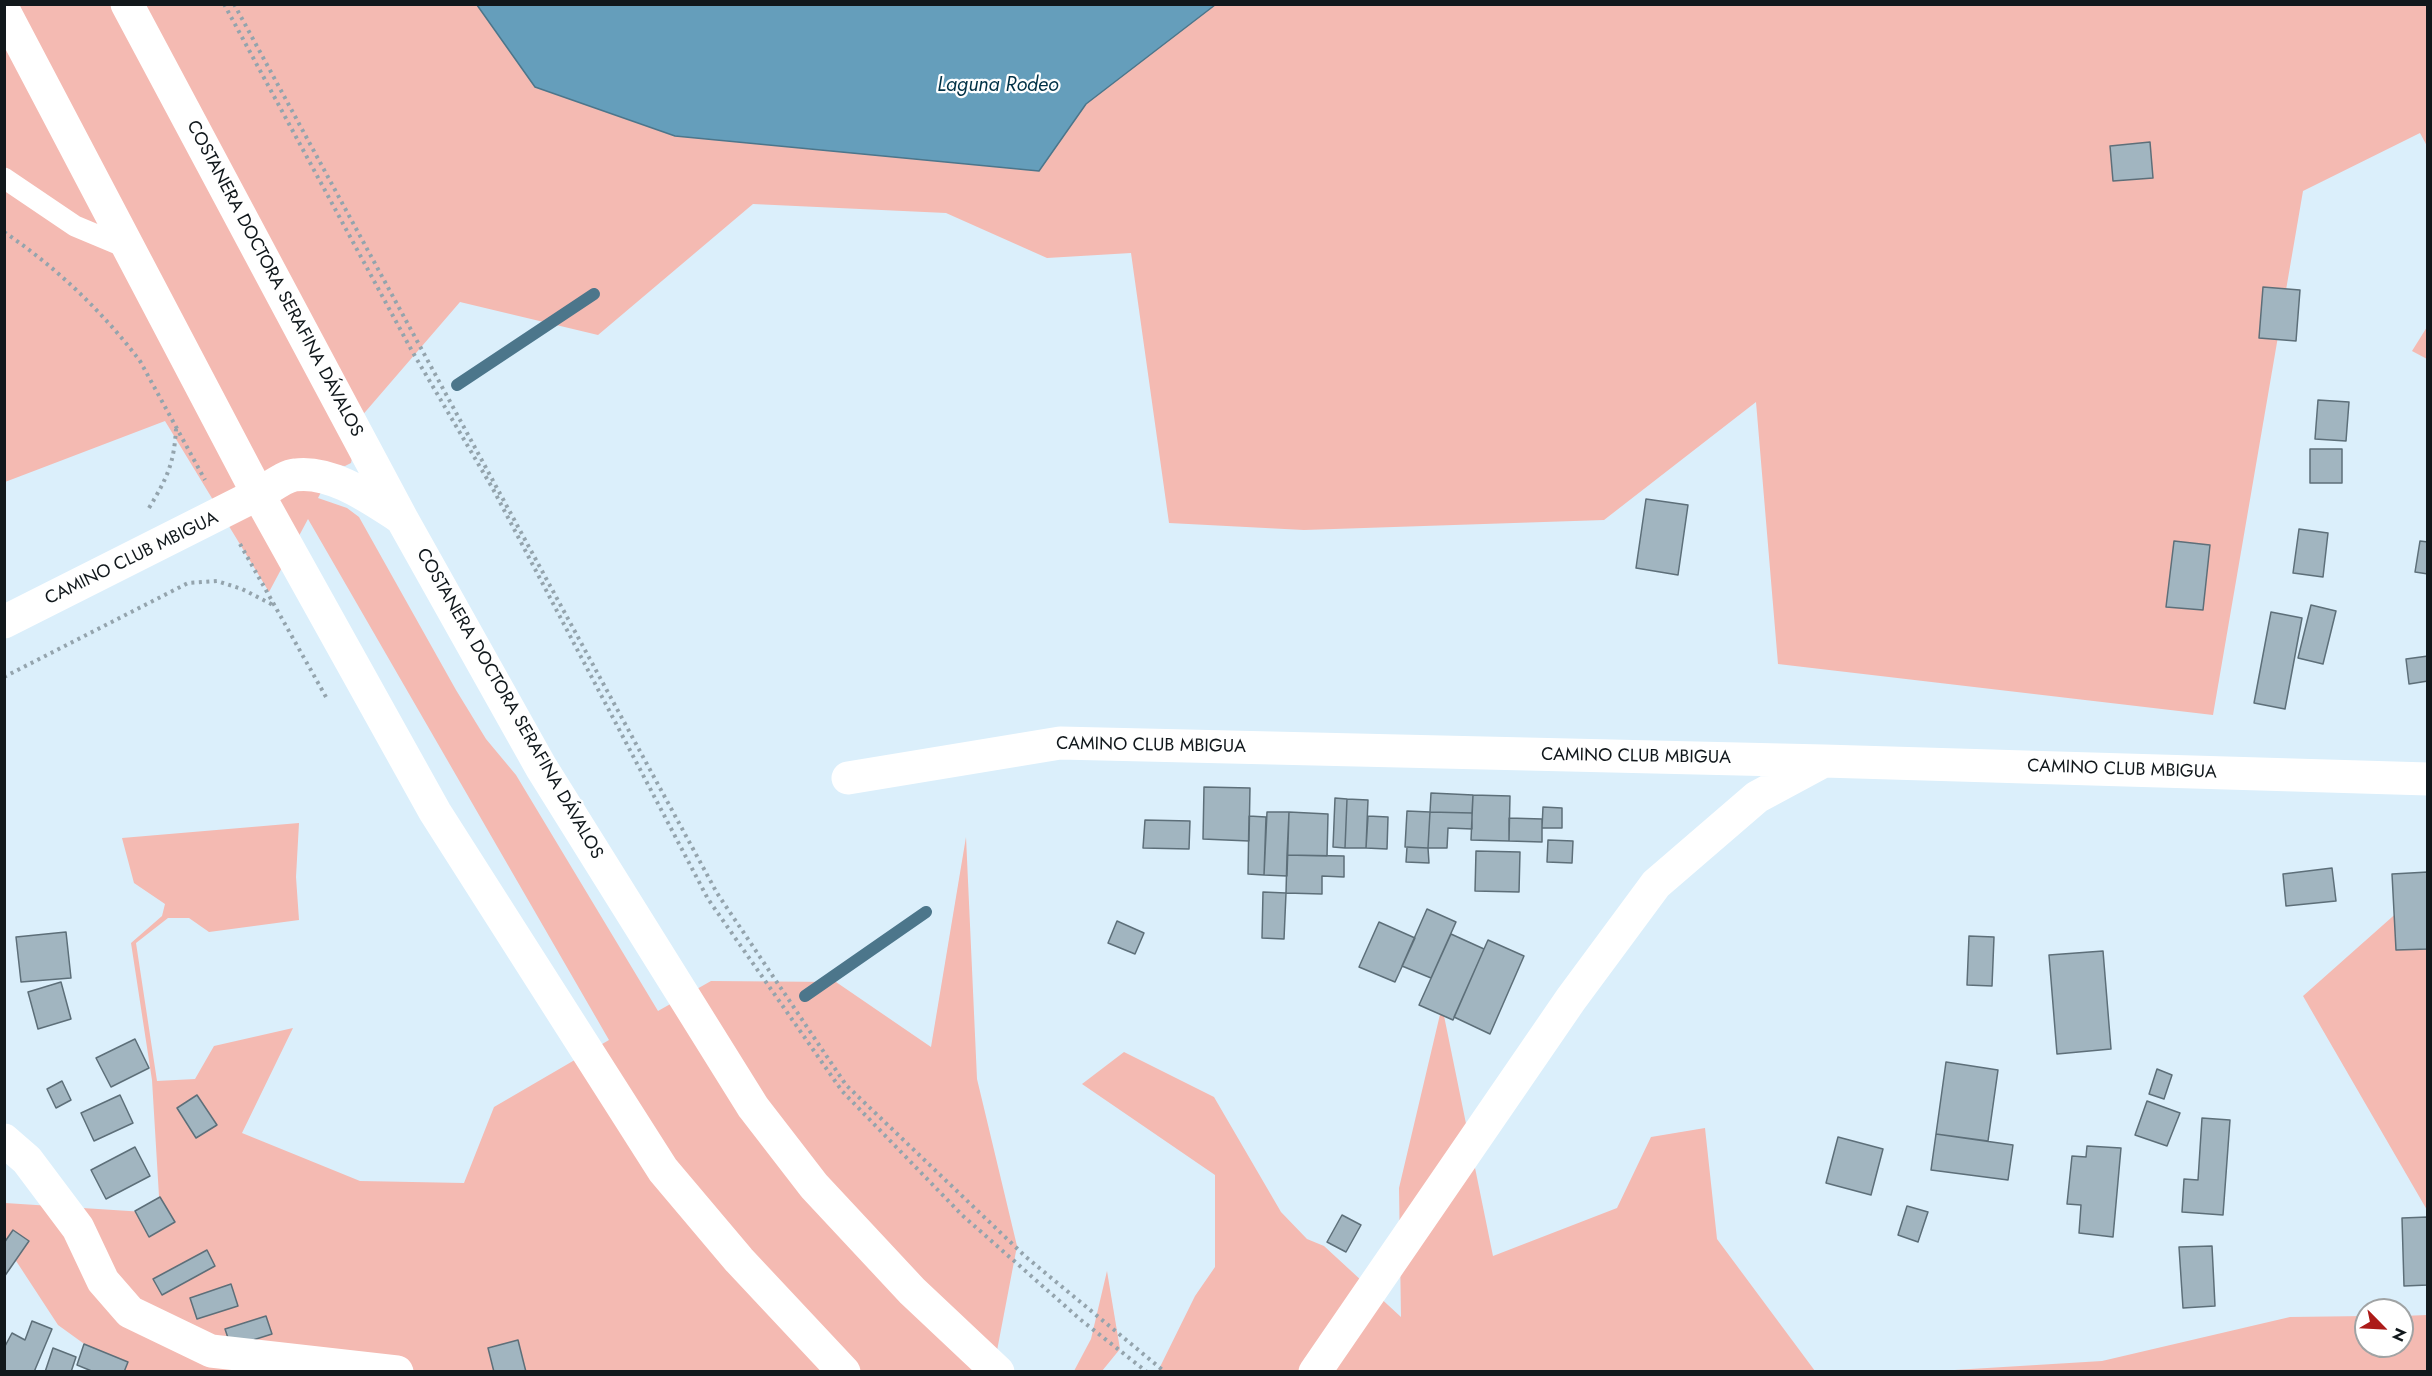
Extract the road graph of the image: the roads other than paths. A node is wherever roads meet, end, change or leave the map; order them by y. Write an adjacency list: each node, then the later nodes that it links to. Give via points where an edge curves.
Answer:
1 (127, 4): 6 (main road, COSTANERA DOCTORA SERAFINA DÁVALOS)
2 (4, 11): 4 (main road)
3 (4, 177): 4 (lane, via 75,226)
4 (130, 249): 5 (main road)
5 (258, 494): 6 (main road, CAMINO CLUB MBIGUA, via 294,475 319,476 358,490); 7 (main road, CAMINO CLUB MBIGUA); 13 (main road, via 435,812 663,1170 739,1260)
6 (402, 519): 14 (main road, COSTANERA DOCTORA SERAFINA DÁVALOS, via 541,767 753,1107 821,1194 912,1291)
7 (4, 622)
8 (1824, 761): 9 (main road, CAMINO CLUB MBIGUA, via 1060,743); 10 (main road, CAMINO CLUB MBIGUA); 15 (main road, via 1757,797 1656,884 1571,999)
9 (848, 778)
10 (2427, 779)
11 (4, 1140): 12 (main road, via 27,1160 78,1228 103,1281 130,1312 211,1351)
12 (397, 1371)
13 (844, 1371)
14 (998, 1371)
15 (1315, 1371)

